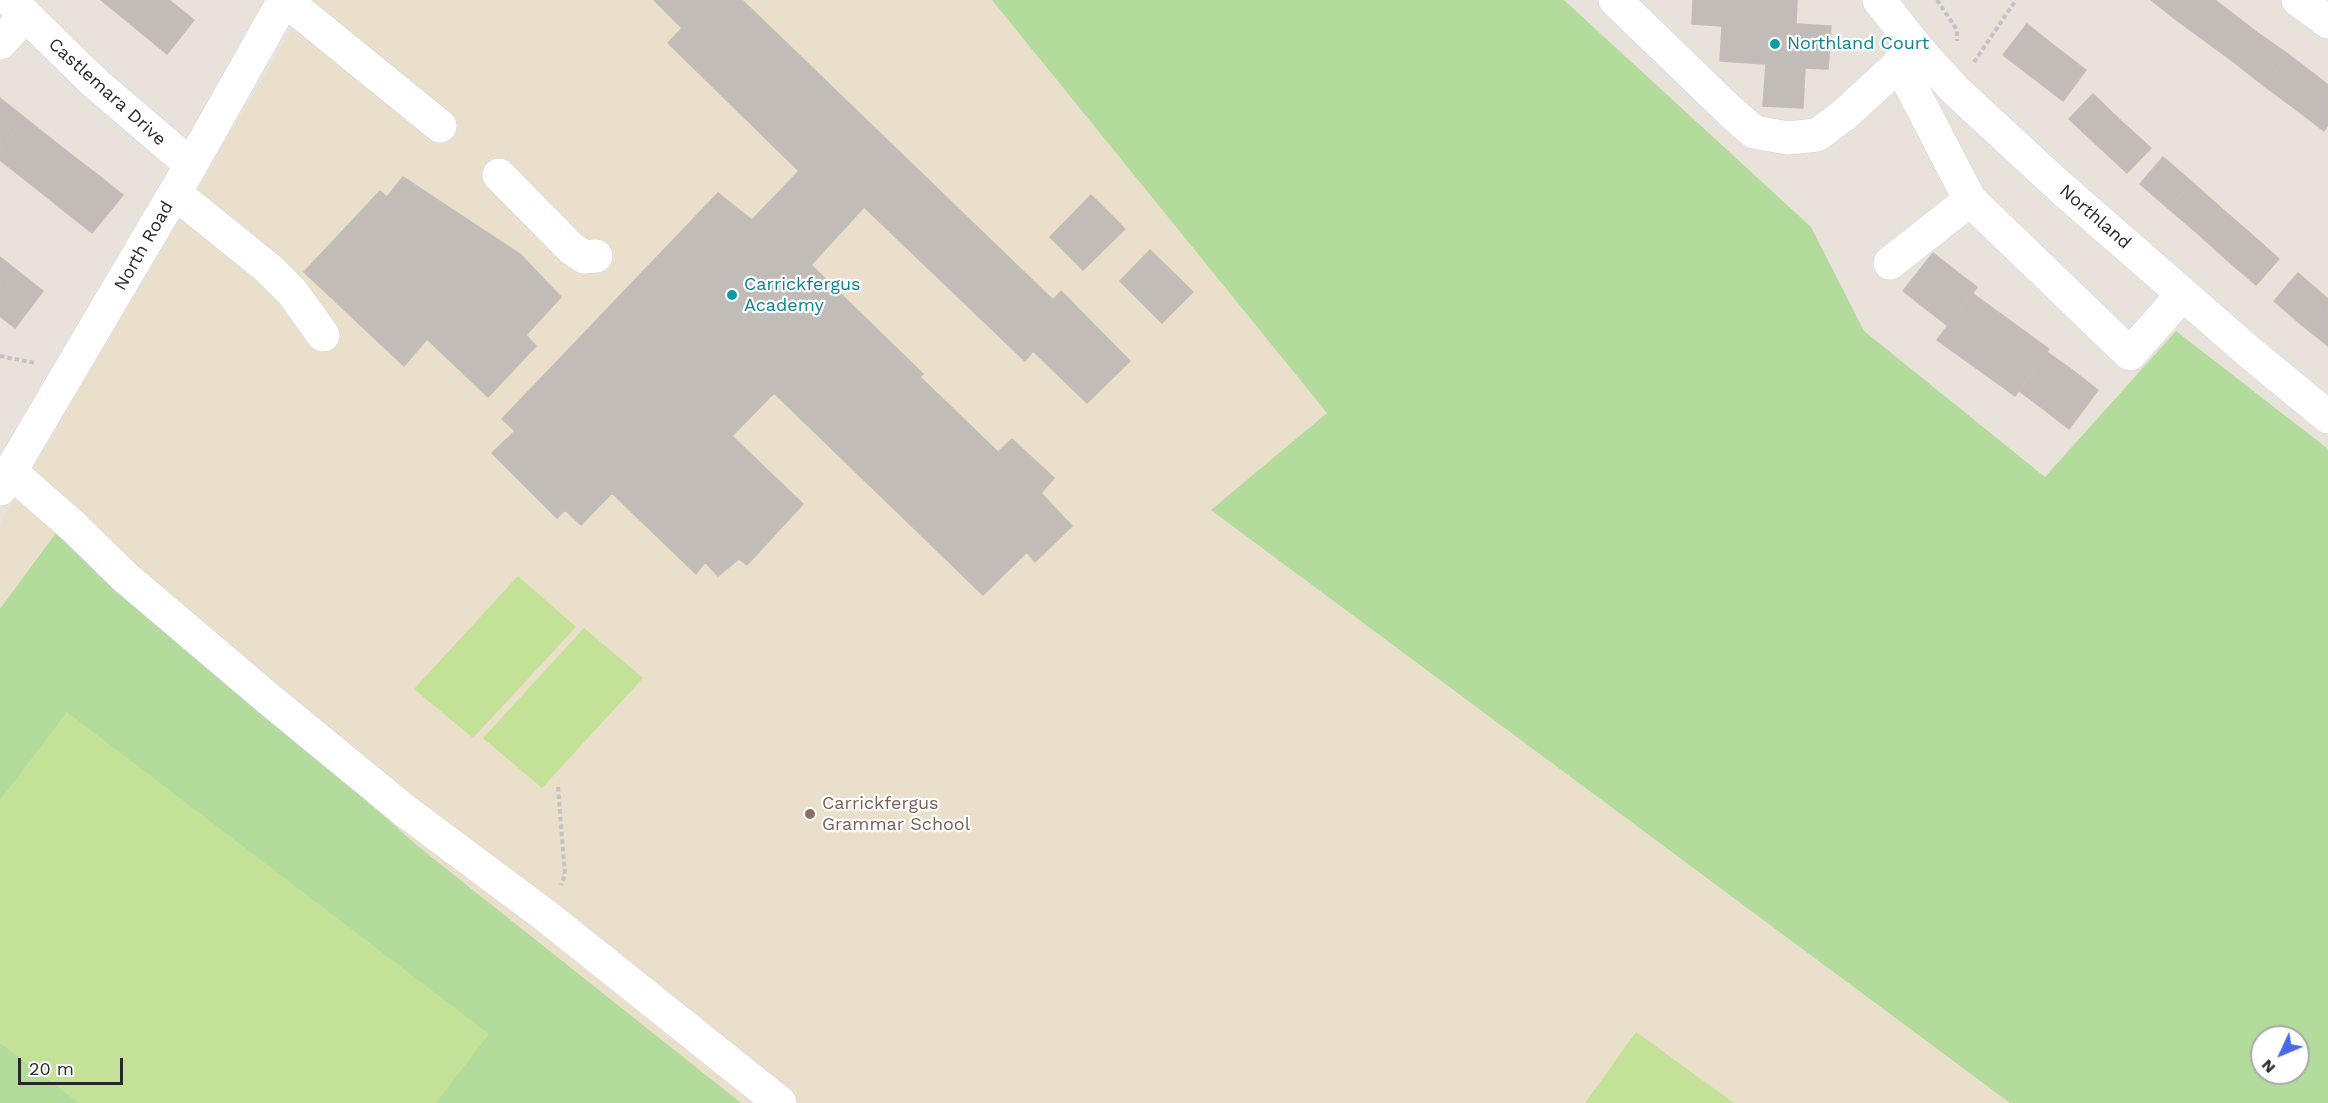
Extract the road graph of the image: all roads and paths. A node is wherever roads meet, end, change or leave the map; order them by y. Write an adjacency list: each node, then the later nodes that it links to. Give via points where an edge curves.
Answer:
1 (284, 0): 11 (street); 13 (street, North Road)
2 (1615, 0): 9 (street, via 1754,132 1788,138 1817,135)
3 (1879, 0): 9 (street, Northland)
4 (2016, 0): 10 (path)
5 (2298, 0): 7 (street)
6 (17, 8): 8 (street, Castlemara Drive); 13 (street, Castlemara Drive, via 94,82)
7 (2328, 22)
8 (0, 43)
9 (1908, 56): 10 (street, Northland); 14 (street)
10 (1955, 90): 17 (street, Northland)
11 (440, 126)
12 (499, 175): 15 (street, via 572,249 584,257)
13 (183, 179): 18 (street, Castlemara Drive, via 292,292); 20 (street, North Road)
14 (1970, 200): 16 (street); 17 (street, via 2130,354)
15 (596, 255)
16 (1890, 263)
17 (2183, 294): 19 (street, Northland)
18 (323, 335)
19 (2328, 417)
20 (5, 480): 22 (street, via 75,528 125,577 404,810)
21 (558, 787): 22 (path, via 565,875)
22 (546, 916): 23 (street)
23 (780, 1103)

